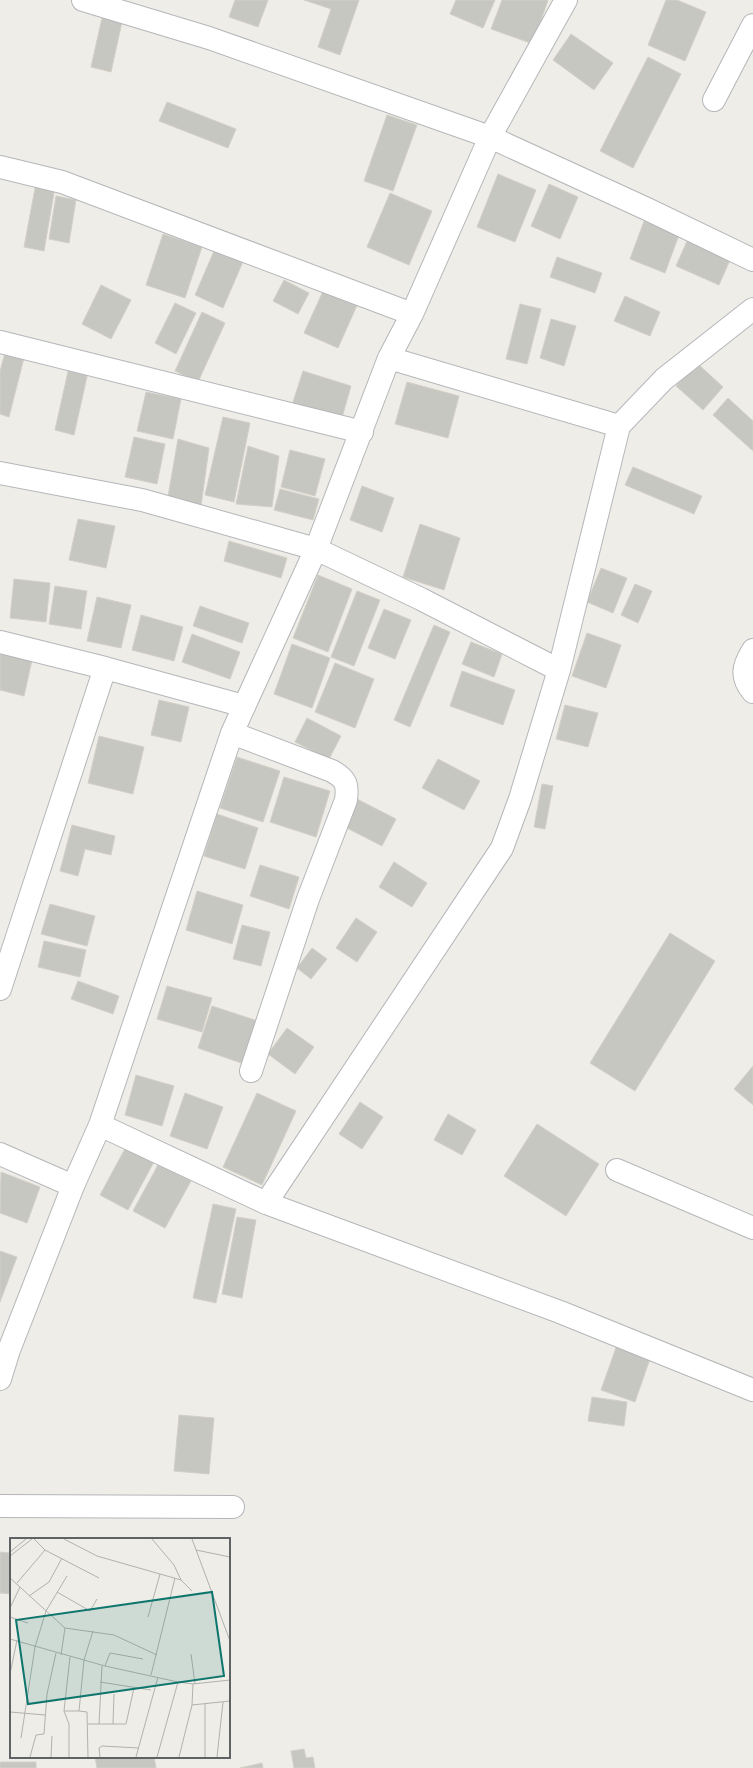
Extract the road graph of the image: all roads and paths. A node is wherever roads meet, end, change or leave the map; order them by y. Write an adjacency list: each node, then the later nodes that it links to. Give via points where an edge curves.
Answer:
1 (83, 0): 5 (street, via 209,38)
2 (566, 0): 5 (street)
3 (753, 25): 4 (street)
4 (714, 100)
5 (490, 137): 7 (street); 9 (street)
6 (0, 167): 9 (street, via 62,182)
7 (753, 260)
8 (753, 309): 12 (street, via 664,379)
9 (412, 314): 11 (street)
10 (0, 342): 13 (street)
11 (389, 358): 12 (street); 13 (street)
12 (619, 426): 19 (street)
13 (362, 432): 15 (street)
14 (0, 473): 15 (street, via 142,500)
15 (316, 549): 19 (street, via 421,599); 21 (street)
16 (0, 642): 18 (street)
17 (753, 650): 20 (street, via 744,668 745,679)
18 (105, 668): 21 (street); 23 (street)
19 (559, 670): 30 (street, via 520,799 502,848)
20 (753, 692)
21 (244, 706): 22 (street)
22 (232, 733): 25 (street, via 332,771 342,776 347,788 346,800 308,899); 26 (street)
23 (5, 955): 24 (street)
24 (0, 989)
25 (251, 1071)
26 (100, 1125): 29 (street); 30 (street)
27 (0, 1154): 29 (street)
28 (617, 1170): 31 (street)
29 (73, 1186): 32 (street)
30 (266, 1203): 34 (street, via 560,1312)
31 (753, 1228)
32 (4, 1348): 33 (street)
33 (0, 1379)
34 (753, 1390)
35 (0, 1506): 36 (street)
36 (233, 1507)

